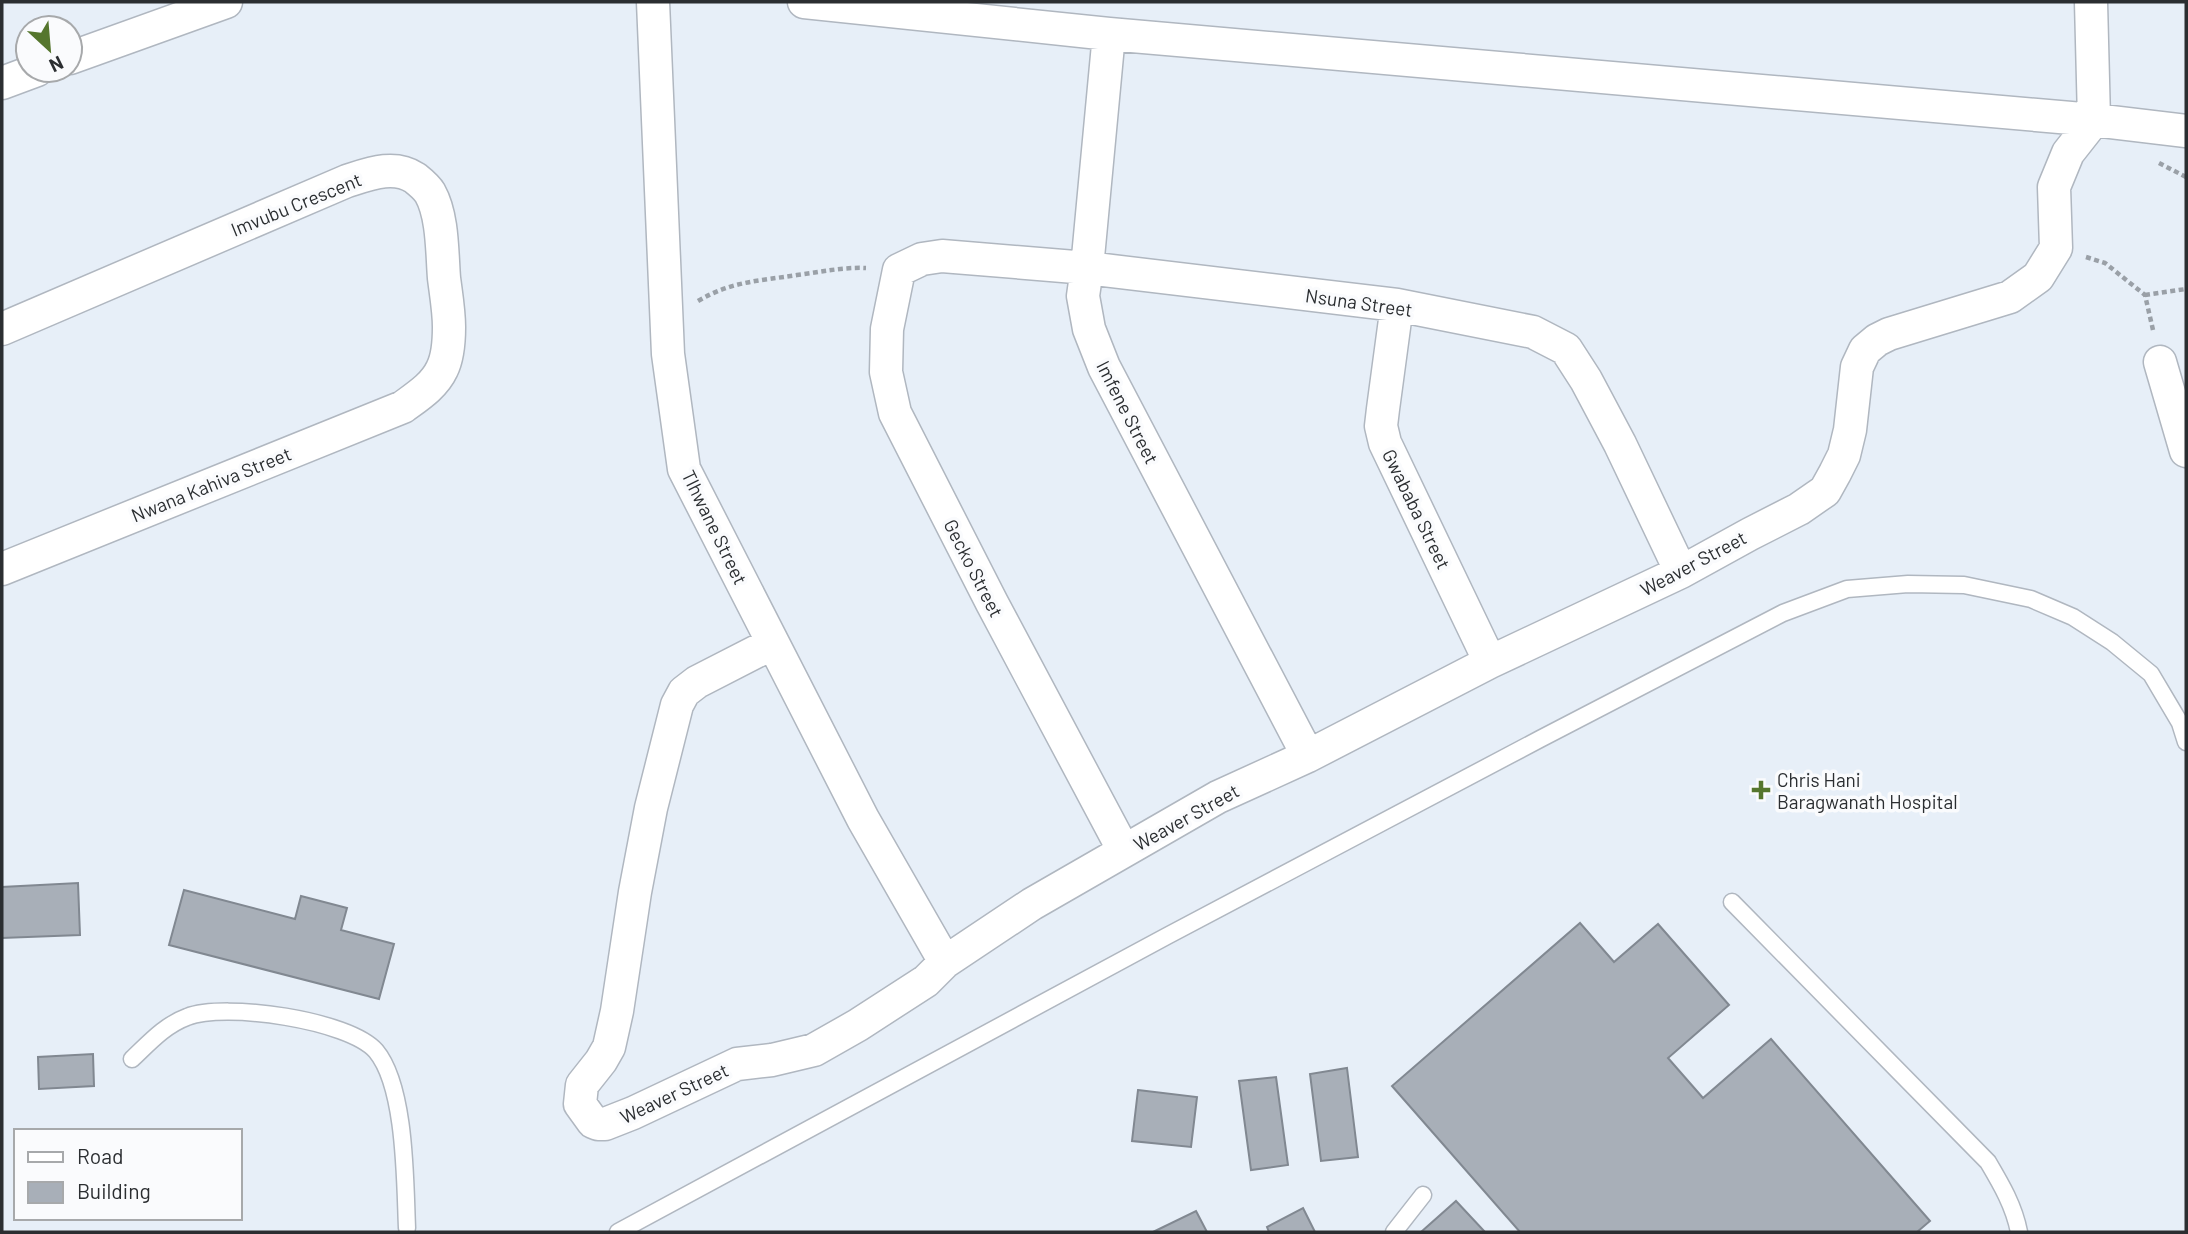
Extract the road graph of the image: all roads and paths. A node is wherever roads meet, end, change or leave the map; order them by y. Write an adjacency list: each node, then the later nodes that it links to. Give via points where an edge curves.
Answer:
1 (226, 2): 6 (street)
2 (653, 2): 15 (street, Tlhwane Street)
3 (804, 2): 5 (street)
4 (2091, 2): 7 (street)
5 (1109, 34): 7 (street); 10 (street, Imfene Street)
6 (84, 53)
7 (2094, 120): 8 (street); 9 (street, via 2068,153 2054,187)
8 (2186, 131)
9 (2056, 248): 13 (path, via 2105,263); 21 (street, Weaver Street, via 2038,277 2010,297 1889,334 1865,350 1857,367 1844,455 1825,491)
10 (1087, 268): 11 (street, Nsuna Street, via 942,256); 14 (street, Nsuna Street); 25 (street, Imfene Street, via 1083,296 1089,329 1104,367)
11 (898, 270): 15 (path, via 842,267 739,284 719,289); 26 (street, Gecko Street, via 887,329 886,372 895,413)
12 (2186, 289): 13 (path)
13 (2145, 295): 17 (path)
14 (1397, 305): 21 (street, Nsuna Street, via 1533,332 1566,349 1620,444); 23 (street, Gwababa Street, via 1381,426 1385,443)
15 (666, 317): 22 (street, Tlhwane Street, via 684,469)
16 (2, 329): 18 (street, Imvubu Crescent, via 348,181 399,171 430,192 441,232 447,352 442,370)
17 (2160, 362): 19 (street)
18 (419, 396): 20 (street, Nwana Kahiva Street, via 403,407)
19 (2186, 451)
20 (2, 569)
21 (1681, 572): 23 (street, Weaver Street)
22 (774, 643): 28 (street, Tlhwane Street, via 863,819); 28 (street, Weaver Street, via 697,682 680,698 651,808 612,1035 601,1061 582,1085 580,1104 593,1122 605,1124 737,1064 814,1050 926,981)
23 (1490, 662): 25 (street, Weaver Street)
24 (2186, 742): 32 (lane, via 2151,674 2073,617 2031,599 1964,585 1847,589 1783,613 1540,739)
25 (1308, 756): 26 (street, Weaver Street, via 1218,797)
26 (1124, 851): 28 (street, Weaver Street)
27 (1732, 902): 34 (lane, via 1988,1162 2003,1186)
28 (945, 962)
29 (132, 1059): 31 (lane, via 156,1035 186,1017 229,1010 272,1014 358,1038 376,1051 393,1087 404,1161)
30 (1423, 1195): 33 (lane)
31 (404, 1231)
32 (618, 1232)
33 (1394, 1232)
34 (2019, 1232)

